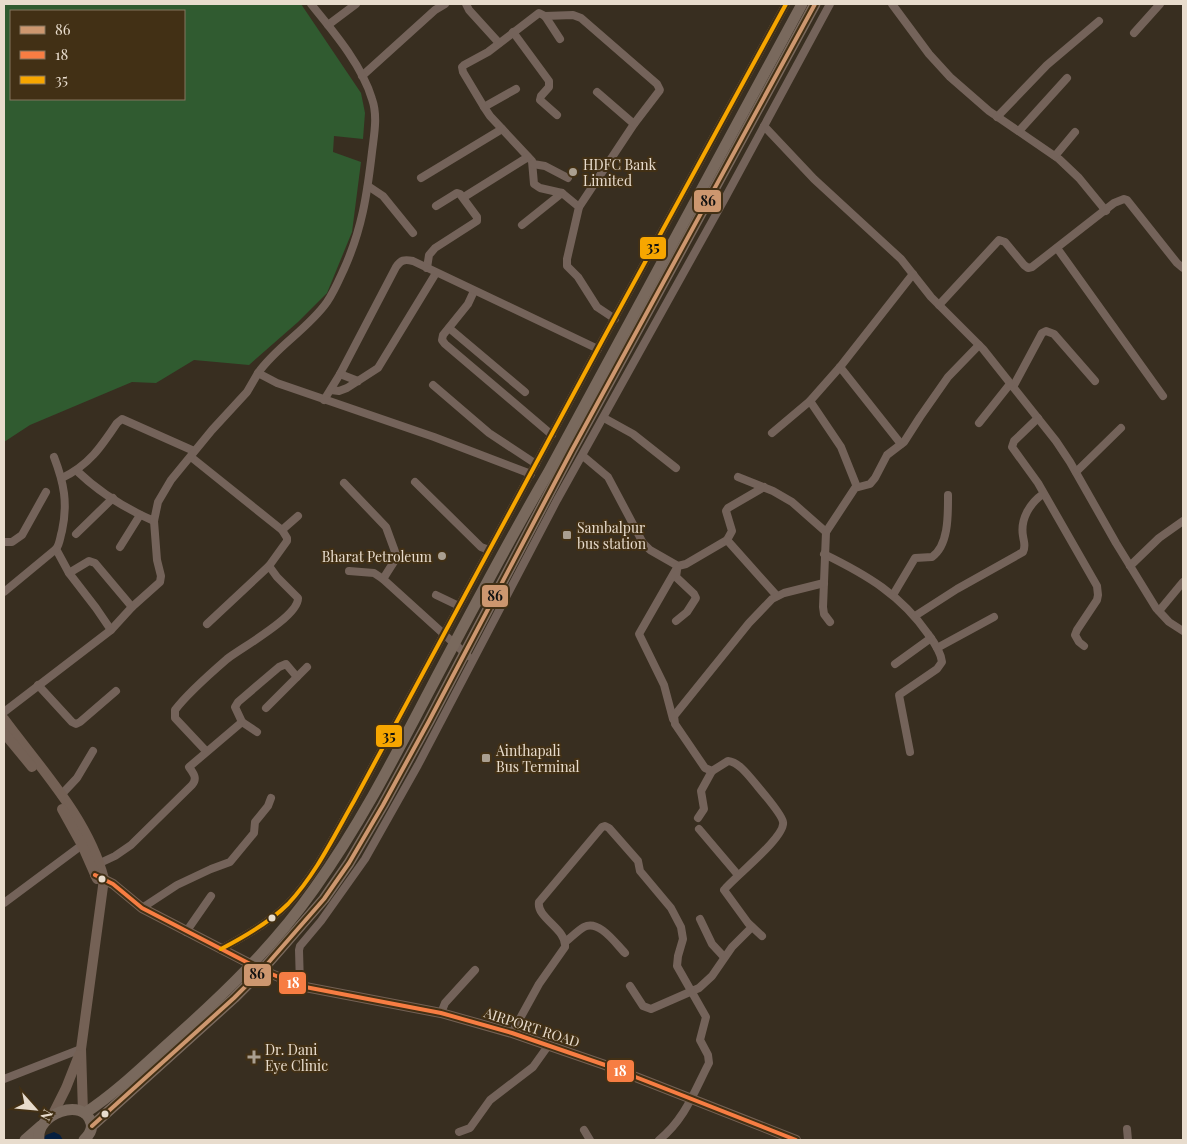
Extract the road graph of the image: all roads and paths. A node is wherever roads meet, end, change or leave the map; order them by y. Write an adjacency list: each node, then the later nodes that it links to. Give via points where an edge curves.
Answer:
1 (311, 4): 14 (street)
2 (356, 4): 14 (street)
3 (445, 4): 19 (street)
4 (466, 4): 18 (street)
5 (541, 4): 12 (street)
6 (786, 4): 50 (street)
7 (802, 4): 128 (highway)
8 (815, 4): 131 (highway, via 572,450)
9 (830, 4): 27 (street)
10 (892, 4): 25 (street, via 943,70)
11 (1160, 4): 16 (street)
12 (544, 15): 15 (street, via 537,15); 17 (street); 26 (street, via 581,18 660,87 659,93)
13 (1098, 21): 25 (street)
14 (328, 25): 19 (street)
15 (513, 32): 18 (street); 24 (street, via 549,81 549,87 540,100)
16 (1134, 33)
17 (560, 39)
18 (499, 43): 23 (street, via 462,67)
19 (362, 76): 35 (street, via 373,101 375,115)
20 (1067, 78): 29 (street)
21 (516, 89): 23 (street)
22 (597, 92): 26 (street)
23 (484, 107): 28 (street)
24 (557, 115)
25 (997, 116): 29 (street)
26 (634, 124): 39 (street)
27 (764, 126): 47 (street, via 814,179 901,258); 66 (street)
28 (502, 129): 32 (street); 33 (street)
29 (1019, 131): 31 (street)
30 (1075, 132): 31 (street)
31 (1055, 156): 40 (street, via 1079,178)
32 (531, 160): 34 (street); 36 (street, via 536,186); 37 (street)
33 (421, 178)
34 (568, 178)
35 (368, 186): 42 (street, via 383,196); 55 (street, via 359,231 334,292 314,318)
36 (562, 193): 39 (street); 41 (street)
37 (464, 197): 38 (street, via 457,193); 44 (street, via 477,221 435,248 429,255)
38 (436, 206)
39 (579, 207): 50 (street, via 567,266 597,307)
40 (1106, 211): 43 (street); 45 (street, via 1124,198 1128,200)
41 (522, 225)
42 (413, 233)
43 (1057, 248): 49 (street, via 1028,268 1000,240); 63 (street)
44 (427, 268): 46 (street); 56 (street, via 413,261 400,261)
45 (1183, 268)
46 (436, 273): 48 (street); 57 (street, via 385,359 378,368)
47 (913, 274): 49 (street); 54 (street)
48 (474, 291): 51 (street); 53 (street)
49 (939, 305): 52 (street)
50 (615, 319): 53 (street)
51 (449, 328): 62 (street); 71 (street, via 443,335 444,344)
52 (979, 345): 60 (street); 72 (street, via 948,377)
53 (598, 349): 71 (street)
54 (840, 368): 65 (street); 72 (street)
55 (258, 373): 64 (street); 73 (street, via 247,392)
56 (340, 374): 57 (street); 61 (street)
57 (358, 381): 61 (street, via 339,391)
58 (1095, 381): 60 (street, via 1054,334 1046,331)
59 (433, 385): 76 (street, via 489,433)
60 (1011, 386): 67 (street); 68 (street)
61 (331, 390): 64 (street)
62 (525, 392)
63 (1163, 396)
64 (324, 400): 80 (street)
65 (810, 401): 70 (street); 85 (street, via 837,440)
66 (604, 418): 74 (street); 77 (street, via 633,434)
67 (1038, 418): 79 (street); 88 (street, via 1014,441 1012,447)
68 (980, 422)
69 (1122, 428): 79 (street)
70 (772, 433)
71 (552, 435): 76 (street)
72 (901, 444): 85 (street, via 886,455 870,484)
73 (192, 454): 78 (street, via 122,419); 93 (street, via 162,494); 95 (street)
74 (583, 456): 105 (street, via 608,477 642,543); 131 (street)
75 (54, 457): 82 (street)
76 (536, 464): 80 (street)
77 (676, 468)
78 (77, 471): 82 (street); 90 (street)
79 (1076, 472): 106 (street)
80 (531, 474): 102 (street)
81 (738, 477): 86 (street)
82 (62, 478): 101 (street, via 65,517)
83 (415, 482): 102 (street, via 482,547)
84 (344, 483): 109 (street, via 386,527 396,557)
85 (857, 486): 96 (street)
86 (764, 487): 96 (street, via 792,502); 98 (street, via 728,508 732,531)
87 (46, 492): 99 (street, via 22,535 12,542)
88 (1043, 494): 119 (street, via 1031,504 1022,527 1023,552); 129 (street, via 1098,591 1097,600 1075,635)
89 (948, 495): 114 (street, via 947,525 938,551 932,557 915,558)
90 (113, 498): 91 (street); 97 (street)
91 (140, 514): 93 (street); 100 (street)
92 (298, 516): 95 (street)
93 (154, 521): 117 (street, via 160,582)
94 (1183, 521): 106 (street, via 1159,538)
95 (282, 530): 104 (street, via 287,541)
96 (826, 532): 103 (street)
97 (76, 534)
98 (727, 540): 105 (street); 115 (street)
99 (4, 542)
100 (120, 547)
101 (56, 549): 108 (street); 112 (street)
102 (489, 550): 116 (street)
103 (824, 554): 111 (street); 114 (street, via 864,574)
104 (269, 566): 123 (street); 145 (street, via 298,598 296,607 262,637 228,659 176,710 175,718)
105 (678, 566): 121 (street, via 676,577 696,598); 140 (street, via 639,634 664,686)
106 (1130, 566): 118 (street)
107 (349, 571): 109 (street, via 374,573)
108 (68, 573): 117 (street, via 89,561 96,563); 124 (street)
109 (383, 579): 126 (street)
110 (1183, 582): 118 (street)
111 (824, 583): 115 (street); 122 (street, via 823,608)
112 (4, 592)
113 (436, 595): 116 (street)
114 (893, 595): 119 (street)
115 (777, 596): 140 (street, via 764,605 676,712)
116 (459, 606): 126 (street)
117 (132, 607): 124 (street)
118 (1159, 611): 125 (street)
119 (916, 616): 127 (street)
120 (994, 617): 130 (street)
121 (676, 621)
122 (830, 622)
123 (207, 624)
124 (111, 630): 135 (street)
125 (1183, 631)
126 (443, 635): 128 (street); 164 (street, via 312,876 287,905 250,933)
127 (931, 638): 130 (street); 132 (street)
128 (455, 644): 131 (street); 167 (highway, via 384,777 342,846 314,890)
129 (1084, 646)
130 (937, 648): 146 (street, via 942,662 937,669 899,695)
131 (469, 658): 168 (highway, via 348,863 324,899); 170 (street, via 418,765 364,859 300,946)
132 (895, 664)
133 (307, 667): 134 (street)
134 (297, 676): 137 (street); 141 (street, via 286,664 279,667 238,702 235,708)
135 (38, 685): 136 (street, via 76,724); 138 (street)
136 (116, 691)
137 (266, 708)
138 (4, 712)
139 (4, 718): 148 (main road)
140 (674, 719): 147 (street, via 674,724 702,764)
141 (242, 722): 142 (street); 145 (street)
142 (257, 732)
143 (4, 733): 152 (main road, via 56,800)
144 (93, 751): 148 (street, via 77,778)
145 (206, 751): 153 (street, via 189,767 195,776 192,785 126,850)
146 (910, 752)
147 (712, 771): 150 (street, via 701,791 704,809); 154 (street, via 728,761 737,764 783,822 771,844)
148 (61, 795): 153 (main road, via 83,828)
149 (271, 798): 158 (street, via 255,822 254,833 230,862 177,885)
150 (698, 818)
151 (698, 829): 154 (street)
152 (82, 845): 155 (main road); 157 (street)
153 (100, 863): 155 (main road)
154 (738, 875): 160 (street, via 724,890)
155 (100, 877): 158 (main road, AIRPORT ROAD); 176 (main road, via 102,892)
156 (211, 896): 161 (street)
157 (4, 903)
158 (142, 908): 161 (main road, AIRPORT ROAD)
159 (700, 919): 166 (street, via 712,944)
160 (752, 927): 162 (street); 166 (street)
161 (186, 932): 164 (main road, AIRPORT ROAD)
162 (762, 936)
163 (566, 942): 165 (street, via 583,928 594,926); 172 (street, via 539,909 539,902 605,826 636,858 642,874 681,927 683,939 677,966); 174 (street)
164 (221, 949): 167 (main road, AIRPORT ROAD)
165 (625, 953)
166 (724, 957): 172 (street, via 712,976)
167 (251, 965): 168 (main road, AIRPORT ROAD); 179 (highway, via 118,1090)
168 (262, 970): 170 (main road, AIRPORT ROAD); 182 (highway)
169 (475, 970): 173 (street, via 445,1003)
170 (300, 986): 173 (main road, AIRPORT ROAD)
171 (630, 986): 172 (street, via 643,1006 651,1009)
172 (692, 992): 178 (street, via 706,1017 700,1040 709,1058)
173 (441, 1013): 174 (main road, AIRPORT ROAD)
174 (512, 1033): 175 (main road, AIRPORT ROAD)
175 (548, 1046): 178 (main road, AIRPORT ROAD, via 605,1065); 185 (street, via 532,1067 490,1100 470,1128)
176 (81, 1049): 177 (street); 179 (main road); 180 (main road)
177 (4, 1078)
178 (690, 1100): 186 (street, via 677,1124); 192 (main road, AIRPORT ROAD)
179 (84, 1113): 180 (highway, via 74,1110); 182 (highway)
180 (52, 1116): 181 (highway)
181 (42, 1125): 187 (highway); 188 (highway)
182 (92, 1126): 189 (highway)
183 (1127, 1129): 193 (street)
184 (584, 1130): 190 (street)
185 (460, 1132)
186 (662, 1138): 191 (street)
187 (25, 1140)
188 (39, 1140)
189 (84, 1140)
190 (590, 1140)
191 (673, 1140)
192 (796, 1140)
193 (1128, 1140)

